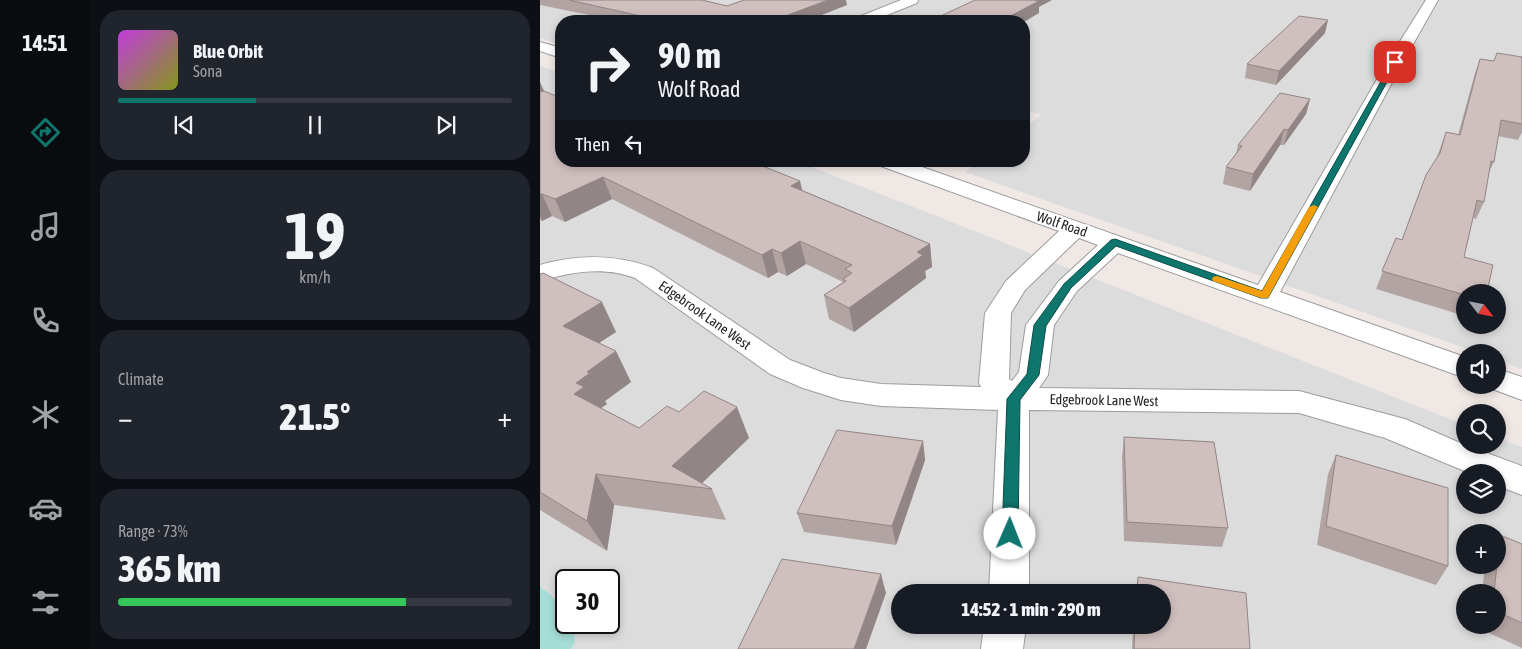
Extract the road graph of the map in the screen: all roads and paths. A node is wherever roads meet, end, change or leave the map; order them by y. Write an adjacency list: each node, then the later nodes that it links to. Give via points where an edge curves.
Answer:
1 (912, 0): 3 (street)
2 (1432, 0): 10 (street)
3 (876, 15)
4 (540, 46): 5 (street)
5 (555, 50)
6 (902, 167): 7 (street, Wolf Road)
7 (1075, 228): 8 (street, Wolf Road); 14 (street, via 1015,286 998,313 994,383)
8 (1115, 242): 10 (street, Wolf Road); 14 (street, via 1068,286 1040,325 1033,375)
9 (549, 270): 14 (street, Edgebrook Lane West, via 614,264 644,273 780,367 841,389 881,395)
10 (1264, 296): 11 (street, Wolf Road)
11 (1456, 365)
12 (1506, 383): 13 (street)
13 (1522, 389)
14 (1014, 399): 15 (street, Edgebrook Lane West, via 1299,402 1394,428); 16 (street)
15 (1522, 481)
16 (1009, 584)
17 (1004, 634): 18 (street)
18 (1002, 649)

